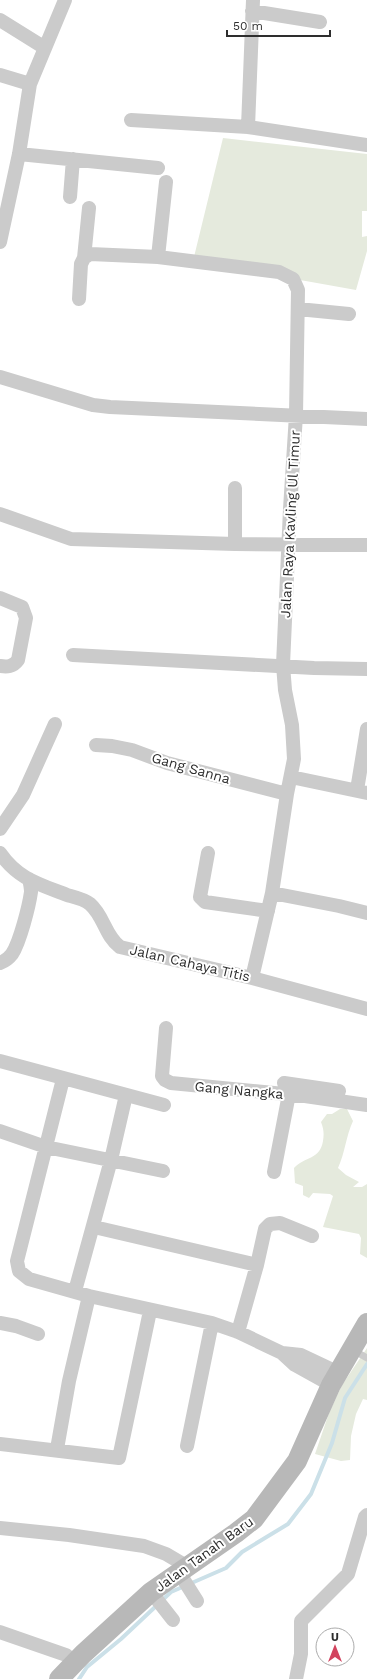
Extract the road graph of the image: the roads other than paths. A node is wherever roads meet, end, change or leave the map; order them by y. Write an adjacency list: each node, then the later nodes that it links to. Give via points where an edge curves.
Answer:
1 (65, 0): 5 (street)
2 (253, 5): 4 (street); 9 (street)
3 (0, 20): 5 (street)
4 (320, 22)
5 (45, 48): 7 (street)
6 (0, 75): 7 (street)
7 (30, 84): 11 (street)
8 (131, 120): 9 (street)
9 (248, 127): 10 (street)
10 (367, 146)
11 (19, 154): 12 (street); 17 (street)
12 (73, 159): 13 (street); 15 (street)
13 (158, 168)
14 (166, 182): 18 (street)
15 (70, 197)
16 (89, 208): 19 (street)
17 (0, 242)
18 (158, 257): 19 (street, Jalan Raya Kavling Ul Timur, via 90,254); 21 (street, Jalan Raya Kavling Ul Timur, via 279,272 293,279 298,290)
19 (84, 258): 20 (street, via 81,264)
20 (79, 299)
21 (298, 309): 22 (street); 24 (street, Jalan Raya Kavling Ul Timur)
22 (349, 314)
23 (0, 377): 24 (street, via 93,405)
24 (296, 415): 25 (street); 29 (street, Jalan Raya Kavling Ul Timur)
25 (367, 419)
26 (236, 488): 28 (street)
27 (0, 514): 28 (street, via 71,539)
28 (235, 544): 29 (street)
29 (289, 544): 30 (street); 33 (street, Jalan Raya Kavling Ul Timur)
30 (367, 545)
31 (0, 598): 34 (street, via 22,607 26,618 18,660 11,666)
32 (74, 655): 33 (street)
33 (283, 665): 35 (street); 39 (street, Jalan Raya Kavling Ul Timur, via 292,725 294,759)
34 (0, 666)
35 (367, 669)
36 (55, 724): 42 (street, via 26,789)
37 (367, 729): 40 (street)
38 (96, 745): 41 (street, Gang Sanna, via 132,750 167,763)
39 (291, 777): 40 (street); 41 (street, Jalan Raya Kavling Ul Timur)
40 (362, 792)
41 (287, 794): 46 (street, Jalan Raya Kavling Ul Timur)
42 (0, 829)
43 (0, 853): 45 (street, Jalan Cahaya Titis, via 9,865)
44 (208, 853): 47 (street, via 201,900)
45 (29, 880): 49 (street, via 30,899 19,937 13,953); 50 (street, Jalan Cahaya Titis, via 88,903 96,910 111,938 120,947)
46 (272, 893): 47 (street, Jalan Raya Kavling Ul Timur); 48 (street)
47 (268, 911): 50 (street, Jalan Raya Kavling Ul Timur)
48 (367, 913)
49 (0, 963)
50 (252, 978): 51 (street, Jalan Cahaya Titis)
51 (367, 1009)
52 (166, 1028): 55 (street, Gang Nangka, via 162,1069 165,1080 171,1083)
53 (1, 1066): 54 (street)
54 (63, 1079): 56 (street); 61 (street)
55 (286, 1088): 57 (street); 58 (street, Gang Nangka); 64 (street)
56 (126, 1095): 59 (street); 62 (street)
57 (367, 1095)
58 (367, 1104)
59 (164, 1105)
60 (0, 1131): 61 (street)
61 (46, 1147): 62 (street); 68 (street, via 17,1262 19,1271 29,1279)
62 (111, 1160): 63 (street); 65 (street)
63 (163, 1171)
64 (274, 1172)
65 (94, 1227): 67 (street); 68 (street)
66 (312, 1236): 67 (street, via 280,1223 270,1224)
67 (257, 1265): 74 (street)
68 (75, 1291): 69 (street)
69 (89, 1296): 70 (street); 80 (street, via 69,1381)
70 (150, 1310): 73 (street); 80 (street, via 119,1458)
71 (0, 1323): 75 (street)
72 (367, 1323): 76 (main road, Jalan Tanah Baru)
73 (212, 1324): 74 (street); 79 (street)
74 (238, 1332): 77 (street, via 282,1353 301,1355)
75 (38, 1334)
76 (360, 1354): 77 (main road, Jalan Tanah Baru)
77 (334, 1379): 83 (main road, Jalan Tanah Baru, via 297,1461 254,1519)
78 (0, 1444): 80 (street)
79 (187, 1446)
80 (57, 1449)
81 (367, 1515): 90 (street, via 348,1574 301,1621 301,1654)
82 (0, 1528): 83 (street, via 144,1546 166,1554)
83 (184, 1573): 84 (main road, Jalan Tanah Baru); 85 (street)
84 (154, 1596): 86 (street); 88 (main road, Jalan Tanah Baru)
85 (196, 1600)
86 (172, 1618)
87 (0, 1632): 88 (street, via 66,1655)
88 (74, 1662): 89 (main road, Jalan Tanah Baru)
89 (59, 1679)
90 (296, 1679)

